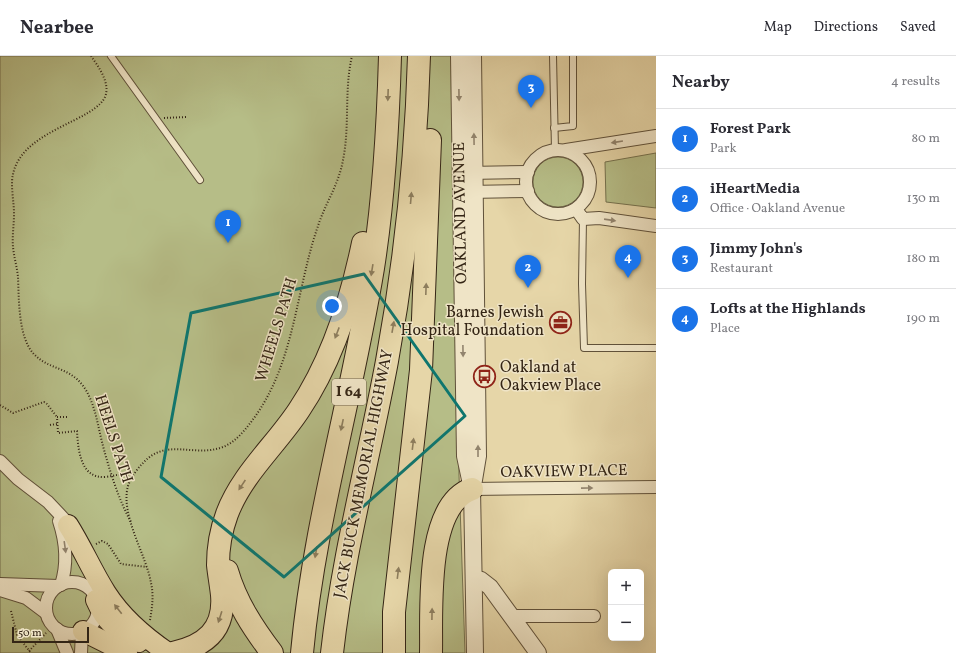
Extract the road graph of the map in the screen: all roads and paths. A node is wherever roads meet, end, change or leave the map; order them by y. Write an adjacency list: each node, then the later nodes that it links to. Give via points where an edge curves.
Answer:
1 (91, 56): 32 (path, HEELS PATH, via 104,79 104,100 97,108 42,138 18,163 12,177 13,245 20,312 28,346 36,356 68,372 85,388 94,407)
2 (111, 56): 12 (lane)
3 (352, 56): 33 (path, WHEELS PATH, via 345,146 339,180 318,226 287,346 264,402 243,432 228,445 211,450 159,451 145,460)
4 (390, 56): 18 (highway, JACK BUCK MEMORIAL HIGHWAY / I 64, one-way to 18)
5 (419, 56): 64 (highway, JACK BUCK MEMORIAL HIGHWAY / I 64, one-way to 5, via 348,543 385,369 402,272 415,149)
6 (430, 56): 48 (highway, one-way to 6, via 424,336 432,92)
7 (459, 56): 17 (street, OAKLAND AVENUE, one-way to 17)
8 (473, 56): 17 (street, OAKLAND AVENUE, one-way to 8)
9 (553, 56): 13 (lane)
10 (573, 56): 13 (lane, via 573,126)
11 (187, 117): 12 (path)
12 (155, 118): 19 (lane)
13 (554, 128): 15 (lane)
14 (656, 136): 15 (street, one-way to 15)
15 (560, 150): 16 (street, via 544,153 534,161); 22 (street, via 578,156 589,175 590,187 585,200)
16 (528, 172): 17 (street); 20 (street)
17 (467, 173): 21 (street, OAKLAND AVENUE)
18 (383, 175): 39 (highway, one-way to 39, via 370,211 346,307 320,372 299,410 237,493 223,525); 63 (highway, JACK BUCK MEMORIAL HIGHWAY / I 64, one-way to 63, via 373,268 319,535)
19 (200, 180)
20 (528, 191): 21 (street); 22 (street, via 540,208 551,212 563,213)
21 (468, 192): 35 (street, OAKLAND AVENUE, via 478,456)
22 (576, 208): 23 (street)
23 (584, 219): 24 (street, one-way to 24, via 599,218); 25 (lane, via 584,348)
24 (656, 226)
25 (656, 348)
26 (0, 405): 27 (path, via 13,413 44,402)
27 (57, 417): 28 (path); 29 (path)
28 (67, 417)
29 (57, 424): 30 (path); 32 (path, via 58,433 77,431 79,453 86,469 99,476)
30 (50, 425)
31 (0, 461): 36 (street)
32 (113, 475): 33 (path); 38 (path, HEELS PATH)
33 (132, 477): 38 (path, WHEELS PATH, via 127,498)
34 (656, 487): 35 (street, OAKVIEW PLACE, one-way to 34)
35 (472, 489): 42 (street, OAKLAND AVENUE); 67 (highway, one-way to 35, via 433,568 437,542 453,502 461,493)
36 (54, 510): 37 (street); 44 (street, one-way to 44, via 66,552 66,564)
37 (68, 525): 46 (street); 60 (main road, one-way to 37, via 136,629 117,608)
38 (132, 525): 41 (path)
39 (221, 537): 61 (highway, one-way to 61, via 218,560 222,595 220,618 215,629 203,642); 62 (highway, via 228,573 238,602)
40 (94, 545): 41 (path, via 102,541 108,544 122,564)
41 (147, 567): 52 (path, via 152,590)
42 (474, 578): 50 (street, via 486,583); 68 (street, OAKLAND AVENUE)
43 (0, 584): 44 (street)
44 (59, 585): 46 (street, via 78,582); 49 (street, via 48,598)
45 (0, 590): 49 (street, via 26,598)
46 (94, 595): 54 (street, via 98,610 95,620); 60 (main road, via 103,614 113,626 130,638)
47 (11, 611): 55 (path, via 16,632)
48 (394, 612): 65 (highway, via 388,635); 66 (highway)
49 (46, 613): 53 (street)
50 (511, 616): 51 (street); 69 (street)
51 (594, 616)
52 (150, 620)
53 (51, 631): 54 (street, via 67,634); 55 (path); 57 (street)
54 (83, 632): 58 (street); 59 (main road)
55 (29, 651): 56 (path)
56 (31, 653)
57 (67, 653)
58 (81, 653)
59 (127, 653)
60 (167, 653)
61 (173, 653)
62 (272, 653)
63 (302, 653)
64 (332, 653)
65 (377, 653)
66 (394, 653)
67 (431, 653)
68 (475, 653)
69 (538, 653)

